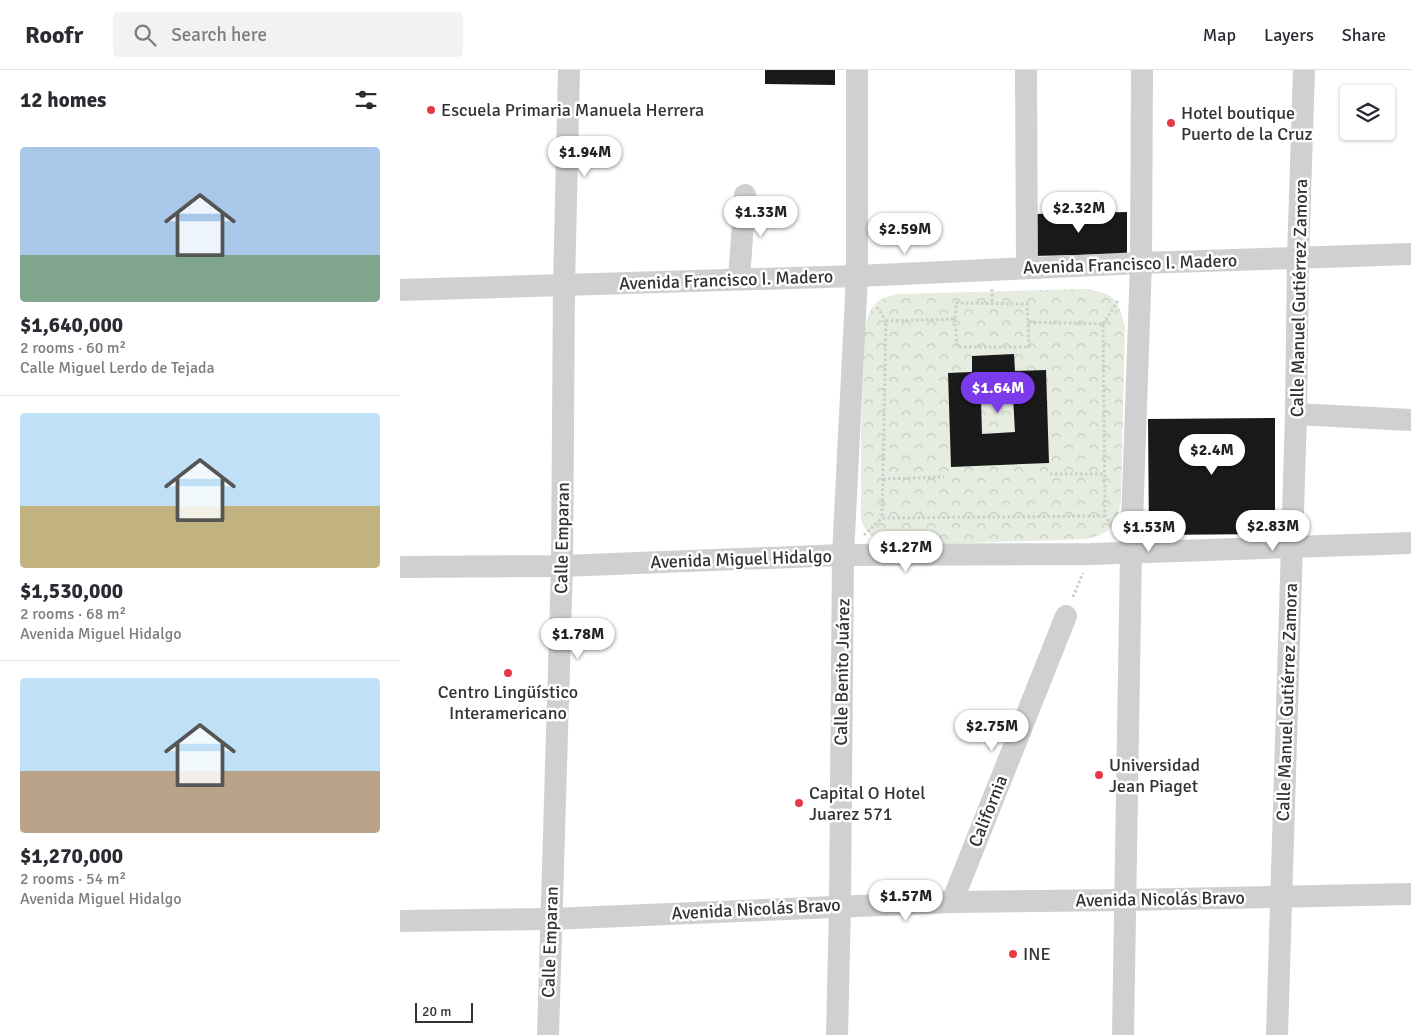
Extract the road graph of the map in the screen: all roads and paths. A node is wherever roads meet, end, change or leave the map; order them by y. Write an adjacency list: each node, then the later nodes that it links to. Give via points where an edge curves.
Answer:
1 (569, 70): 13 (street, Calle Emparan)
2 (856, 70): 11 (street, Calle Benito Juárez)
3 (1026, 70): 10 (street)
4 (1142, 70): 9 (street)
5 (1304, 70): 8 (street, Calle Manuel Gutiérrez Zamora)
6 (745, 195): 12 (street)
7 (1411, 254): 8 (street, Avenida Francisco I. Madero)
8 (1298, 258): 9 (street, Avenida Francisco I. Madero); 17 (street, Calle Manuel Gutiérrez Zamora)
9 (1141, 263): 10 (street, Avenida Francisco I. Madero); 25 (street)
10 (1027, 268): 11 (street, Avenida Francisco I. Madero)
11 (857, 276): 12 (street, Avenida Francisco I. Madero); 27 (street, Calle Benito Juárez)
12 (739, 279): 13 (street, Avenida Francisco I. Madero)
13 (564, 285): 14 (street, Avenida Francisco I. Madero); 28 (street, Calle Emparan)
14 (400, 290)
15 (955, 319): 16 (path, via 956,303 1027,304); 16 (path, via 957,347 1029,347); 22 (path, via 886,321)
16 (1028, 322): 20 (path, via 1103,324)
17 (1296, 414): 18 (street); 24 (street, Calle Manuel Gutiérrez Zamora)
18 (1411, 420)
19 (1050, 474): 20 (path)
20 (1105, 474): 22 (path, via 1105,516 882,518)
21 (944, 476): 22 (path)
22 (883, 480)
23 (1411, 543): 24 (street, Avenida Miguel Hidalgo)
24 (1292, 548): 25 (street, Avenida Miguel Hidalgo); 32 (street, Calle Manuel Gutiérrez Zamora)
25 (1131, 552): 26 (street, Avenida Miguel Hidalgo); 33 (street)
26 (1091, 554): 27 (street, Avenida Miguel Hidalgo); 30 (path)
27 (843, 555): 28 (street, Avenida Miguel Hidalgo); 35 (street, Calle Benito Juárez)
28 (562, 566): 29 (street, Avenida Miguel Hidalgo); 36 (street, Calle Emparan)
29 (400, 567)
30 (1066, 616): 34 (street, California)
31 (1411, 894): 32 (street, Avenida Nicolás Bravo)
32 (1282, 897): 33 (street, Avenida Nicolás Bravo); 41 (street, Calle Manuel Gutiérrez Zamora)
33 (1125, 900): 34 (street, Avenida Nicolás Bravo); 40 (street)
34 (952, 902): 35 (street, Avenida Nicolás Bravo)
35 (840, 906): 36 (street, Avenida Nicolás Bravo); 39 (street, Calle Benito Juárez)
36 (551, 918): 37 (street, Avenida Nicolás Bravo); 38 (street, Calle Emparan)
37 (400, 921)
38 (548, 1035)
39 (837, 1035)
40 (1123, 1035)
41 (1277, 1035)

